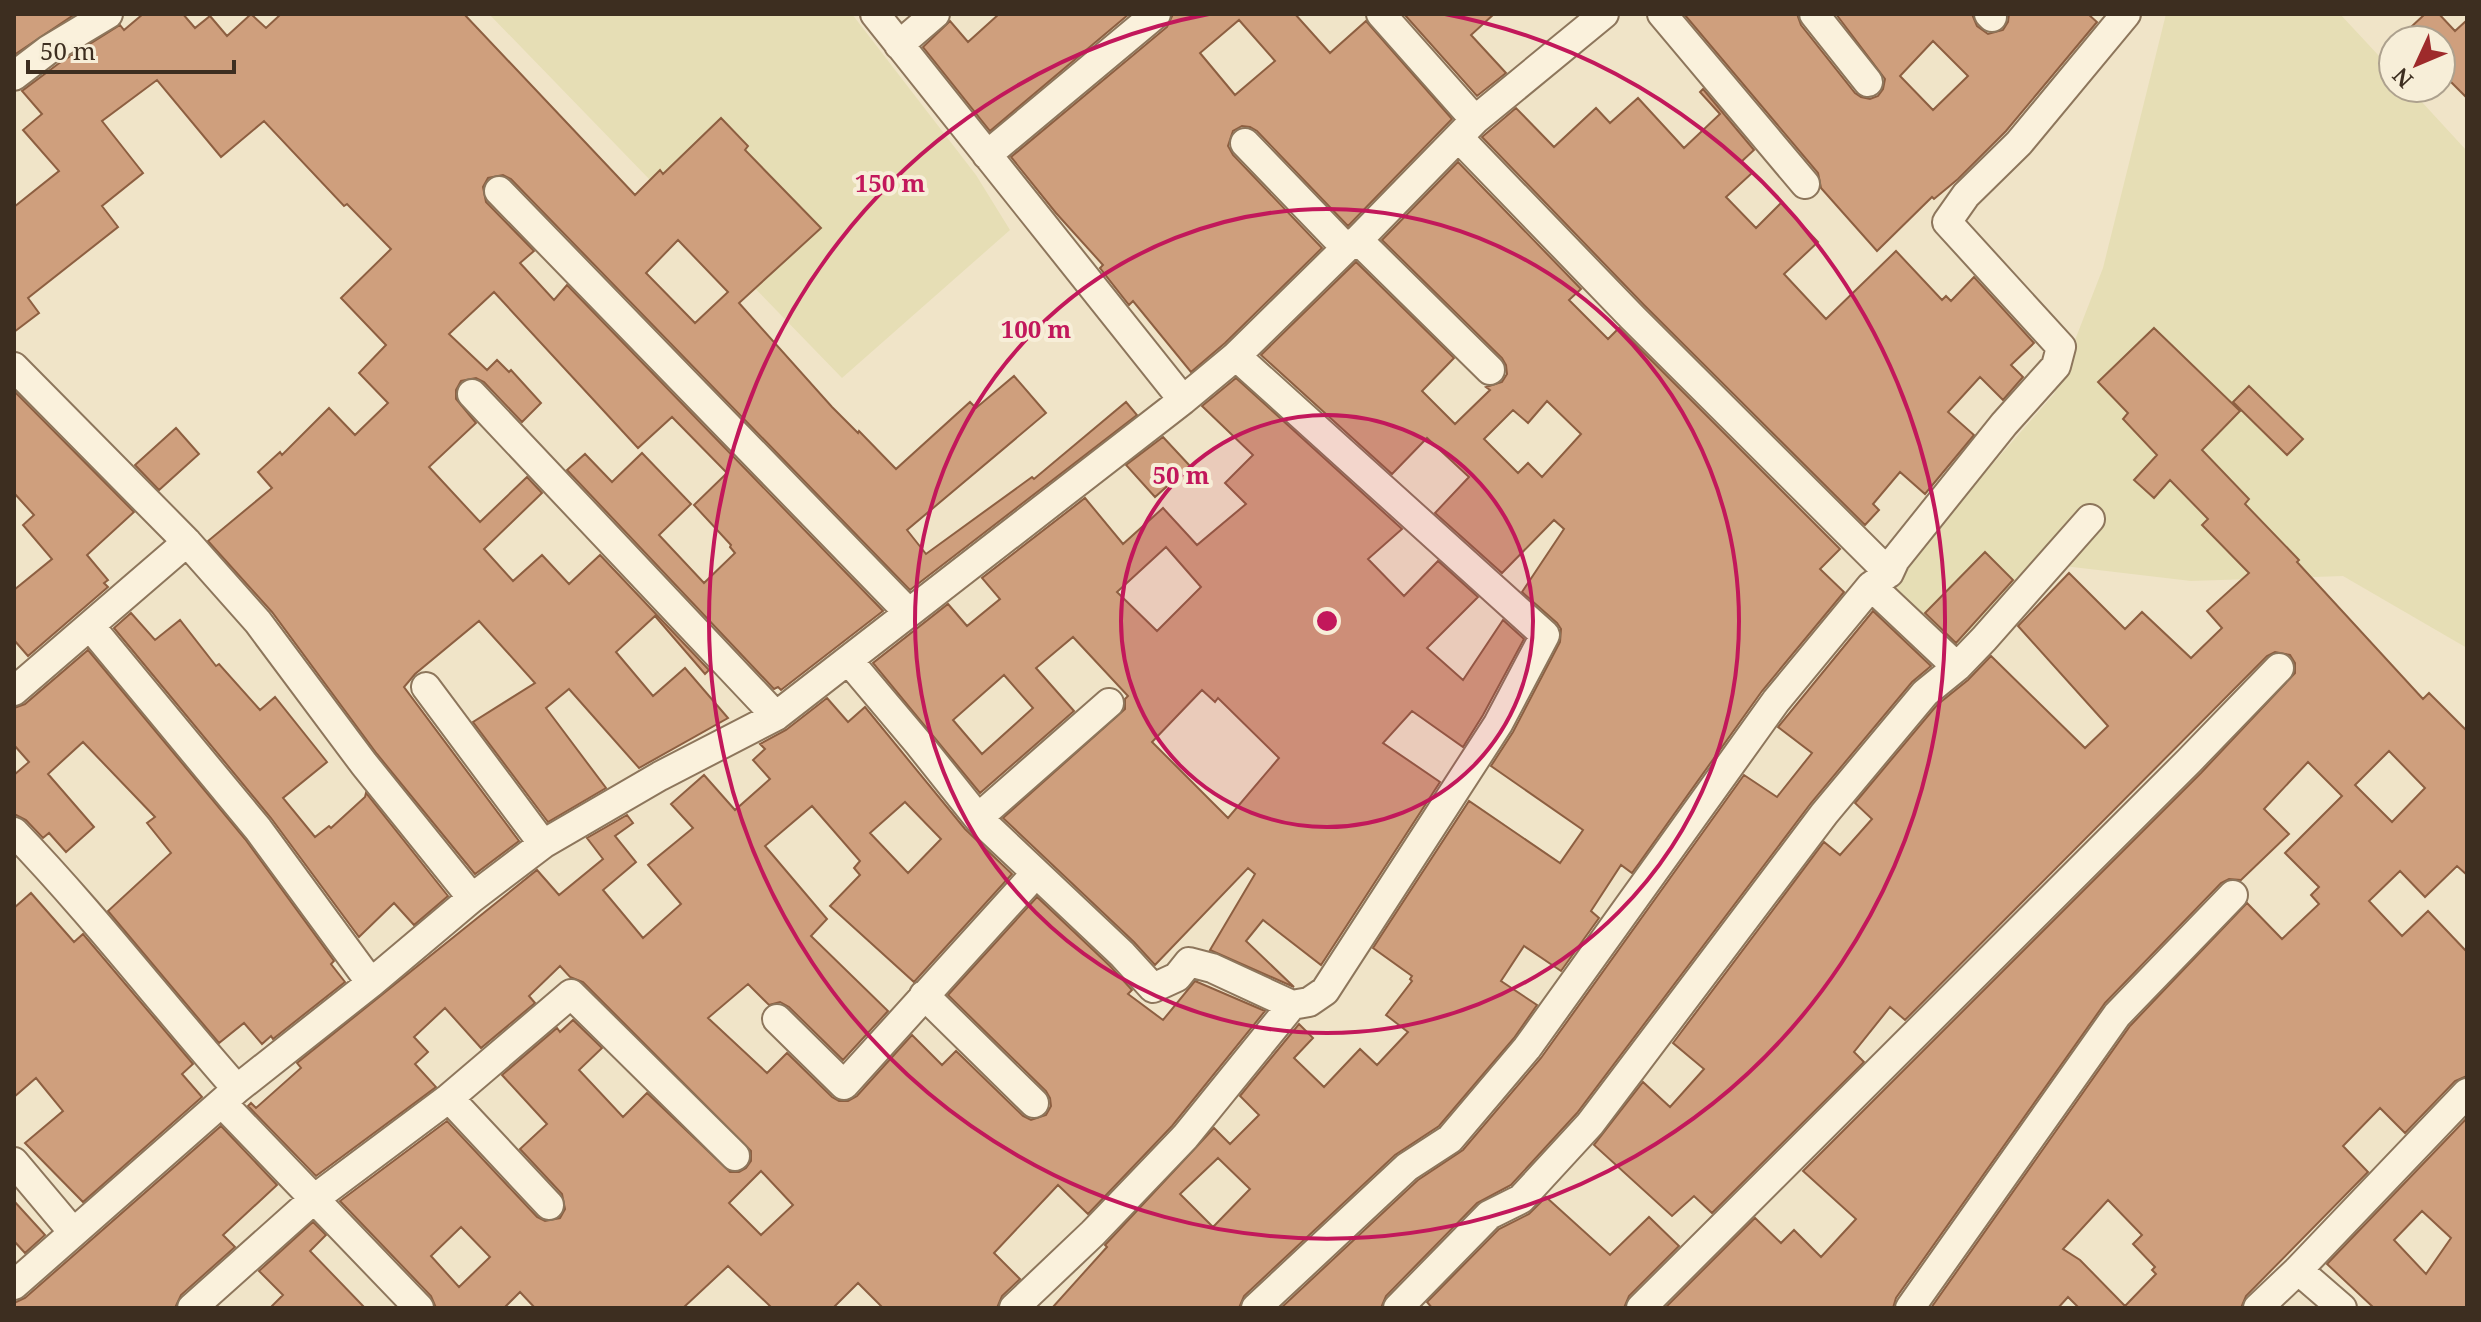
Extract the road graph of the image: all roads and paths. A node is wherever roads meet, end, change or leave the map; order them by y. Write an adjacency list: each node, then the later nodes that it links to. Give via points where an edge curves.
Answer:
1 (108, 14): 11 (street)
2 (875, 14): 10 (street)
3 (935, 14): 10 (street)
4 (1156, 14): 15 (street)
5 (1381, 14): 13 (street)
6 (1604, 14): 13 (street)
7 (1662, 14): 16 (street)
8 (1814, 14): 12 (street)
9 (2126, 14): 26 (street, via 1947,222 2061,347 2056,366)
10 (899, 45): 15 (street)
11 (14, 76)
12 (1868, 82)
13 (1467, 129): 18 (street); 26 (street, via 1632,317)
14 (1245, 143): 18 (street)
15 (987, 155): 23 (street)
16 (1805, 184)
17 (499, 191): 27 (street)
18 (1352, 244): 19 (street); 21 (street)
19 (1236, 356): 23 (street); 44 (street, via 1545,635 1498,724 1325,991)
20 (14, 367): 25 (street)
21 (1490, 370)
22 (472, 394): 35 (street)
23 (1183, 400): 27 (street)
24 (2090, 519): 30 (street)
25 (187, 542): 28 (street); 41 (street, via 258,622)
26 (1880, 580): 30 (street); 60 (street, via 1776,701 1527,1048 1450,1139 1407,1167)
27 (908, 612): 29 (street)
28 (90, 626): 33 (street); 42 (street, via 258,829)
29 (849, 661): 35 (street); 36 (street)
30 (1957, 667): 61 (street, via 1925,693 1824,814 1590,1124 1521,1199 1489,1215)
31 (2279, 668): 62 (street)
32 (426, 687): 38 (street)
33 (14, 691)
34 (1109, 703): 36 (street)
35 (776, 716): 38 (street)
36 (978, 818): 39 (street)
37 (14, 832): 47 (street, via 162,1004)
38 (543, 844): 41 (street)
39 (1036, 873): 43 (street); 44 (street, via 1153,988 1177,977 1189,962)
40 (2233, 895): 63 (street, via 2117,1015)
41 (472, 898): 42 (street)
42 (371, 983): 47 (street)
43 (924, 995): 45 (street, via 844,1085); 49 (street)
44 (1292, 1005): 59 (street, via 1185,1137)
45 (777, 1019)
46 (2467, 1093): 55 (street)
47 (230, 1096): 52 (street); 54 (street)
48 (449, 1098): 50 (street, via 571,994); 52 (street); 53 (street)
49 (1034, 1103)
50 (735, 1156)
51 (14, 1162): 54 (street)
52 (314, 1199): 57 (street); 58 (street)
53 (549, 1205)
54 (73, 1232): 56 (street)
55 (2298, 1270): 64 (street); 65 (street)
56 (14, 1285)
57 (192, 1308)
58 (419, 1308)
59 (1014, 1308)
60 (1256, 1308)
61 (1398, 1308)
62 (1641, 1308)
63 (1910, 1308)
64 (2258, 1308)
65 (2342, 1308)

